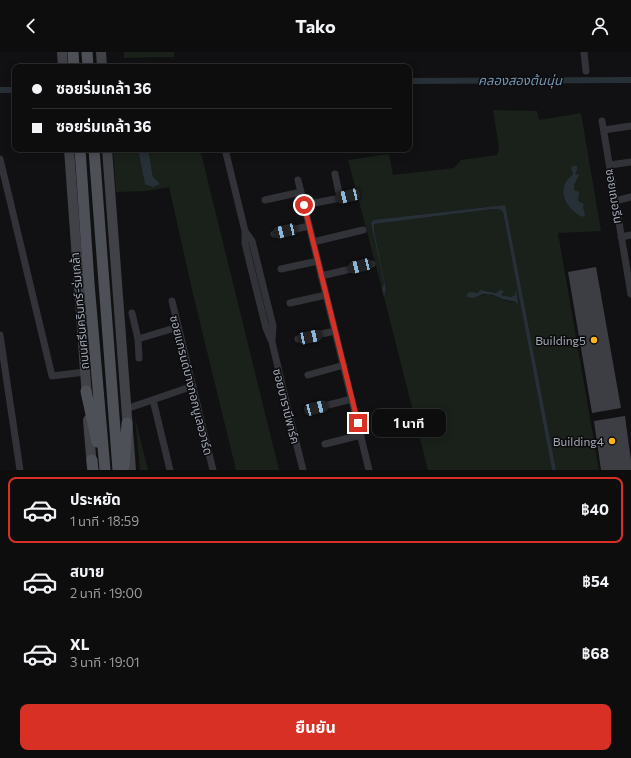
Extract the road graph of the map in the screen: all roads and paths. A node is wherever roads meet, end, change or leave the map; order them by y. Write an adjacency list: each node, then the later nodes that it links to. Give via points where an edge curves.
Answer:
1 (62, 52): 6 (main road)
2 (73, 52): 7 (main road)
3 (87, 52): 8 (main road)
4 (101, 52): 9 (main road)
5 (584, 52): 10 (street)
6 (63, 64)
7 (74, 64)
8 (88, 64)
9 (102, 64)
10 (586, 71)
11 (602, 121): 13 (street, ซอยเฌอรีน)
12 (631, 126): 13 (street)
13 (604, 130): 23 (street, ซอยเฌอรีน)
14 (69, 152): 21 (main road, ถนนศรีนครินทร์-ร่มเกล้า)
15 (75, 152): 21 (main road)
16 (78, 152): 70 (main road, ถนนศรีนครินทร์-ร่มเกล้า)
17 (94, 152): 71 (main road)
18 (106, 152): 63 (main road)
19 (226, 152): 76 (street, ซอยบารานีพาร์ค, via 245,230 252,241 273,326 272,342)
20 (0, 159): 56 (street, via 52,376)
21 (70, 162): 56 (main road, ถนนศรีนครินทร์-ร่มเกล้า)
22 (631, 162): 23 (street)
23 (610, 165): 31 (street, ซอยเฌอรีน)
24 (335, 174): 28 (street)
25 (298, 180): 26 (street)
26 (301, 192): 30 (street); 32 (street)
27 (356, 195): 28 (street)
28 (340, 198): 32 (street)
29 (631, 198): 31 (street)
30 (264, 200)
31 (616, 201): 37 (street, ซอยเฌอรีน)
32 (304, 205): 33 (street)
33 (309, 226): 35 (street); 38 (street)
34 (363, 230): 38 (street)
35 (274, 234)
36 (631, 235): 37 (street)
37 (622, 237): 42 (street, ซอยเฌอรีน)
38 (313, 242): 39 (street)
39 (318, 260): 41 (street); 43 (street)
40 (372, 264): 43 (street)
41 (281, 269)
42 (629, 272): 44 (street, ซอยเฌอรีน)
43 (321, 276): 45 (street)
44 (631, 294)
45 (326, 295): 47 (street); 50 (street)
46 (172, 301): 49 (street, ซอยแกรนด์บางกอกบูเลอวาร์ด)
47 (290, 303)
48 (132, 313): 52 (street)
49 (178, 327): 52 (street); 58 (street, ซอยแกรนด์บางกอกบูเลอวาร์ด)
50 (335, 331): 53 (street); 55 (street)
51 (0, 335): 69 (street)
52 (138, 338): 54 (street)
53 (298, 339)
54 (139, 358)
55 (344, 365): 57 (street); 60 (street)
56 (85, 372): 59 (main road, ถนนศรีนครินทร์-ร่มเกล้า)
57 (308, 375)
58 (193, 386): 61 (street); 75 (street, ซอยแกรนด์บางกอกบูเลอวาร์ด)
59 (86, 390): 67 (main road, ถนนศรีนครินทร์-ร่มเกล้า); 70 (main road)
60 (352, 399): 62 (street); 65 (street)
61 (153, 400): 63 (street); 74 (street)
62 (316, 408)
63 (126, 409): 64 (main road)
64 (127, 423): 72 (main road); 73 (main road)
65 (361, 434): 66 (street); 68 (street)
66 (325, 444)
67 (92, 467)
68 (369, 469): 77 (street)
69 (20, 470)
70 (104, 470)
71 (118, 470)
72 (124, 470)
73 (131, 470)
74 (170, 470)
75 (213, 470)
76 (303, 470)
77 (360, 470)

